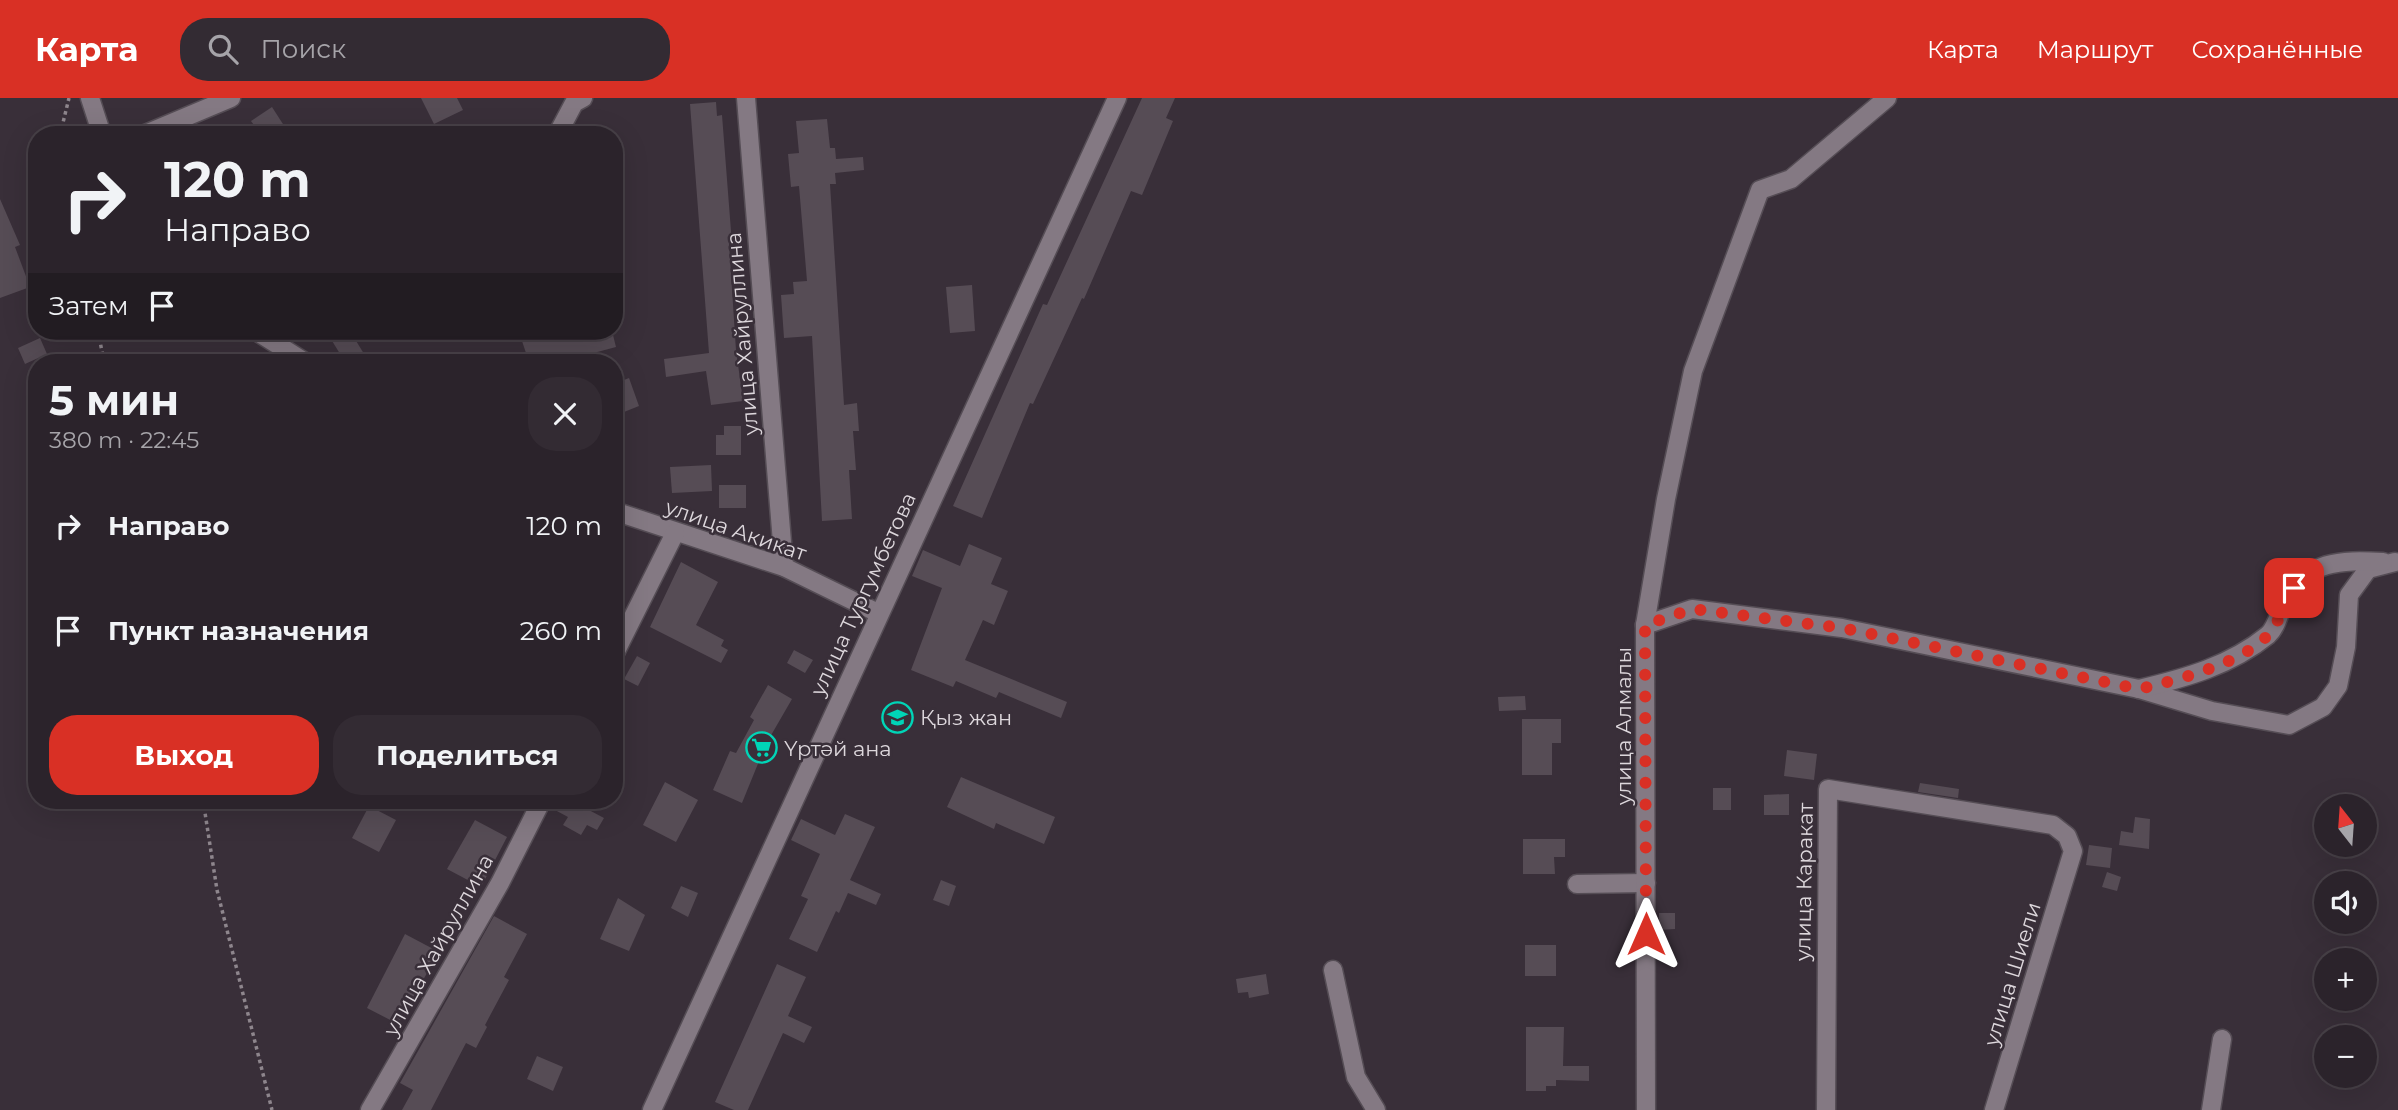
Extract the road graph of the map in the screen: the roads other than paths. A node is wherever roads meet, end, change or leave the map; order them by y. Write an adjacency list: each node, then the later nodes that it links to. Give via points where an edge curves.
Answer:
1 (90, 98): 7 (street)
2 (231, 98): 8 (street)
3 (583, 98): 9 (street, via 574,103)
4 (746, 98): 14 (street, улица Хайруллина)
5 (1117, 98): 15 (street, улица Тургумбетова)
6 (1887, 98): 16 (street, улица Алмалы, via 1791,179 1760,190 1693,371)
7 (99, 126)
8 (164, 126)
9 (562, 126)
10 (273, 340): 11 (street)
11 (294, 354)
12 (623, 514): 13 (street, улица Акикат)
13 (675, 533): 14 (street, улица Акикат); 17 (street)
14 (785, 567): 15 (street, улица Акикат)
15 (878, 613): 26 (street, улица Тургумбетова)
16 (1645, 625): 18 (street, via 1692,609 1705,610 1842,628); 21 (street, улица Алмалы)
17 (623, 637)
18 (2139, 689): 18 (street, via 2187,677 2236,657 2271,632 2302,575 2312,570 2362,561 2395,562 2368,569 2349,595 2338,686 2323,707 2289,725 2212,711)
19 (537, 809): 25 (street, улица Хайруллина)
20 (2073, 851): 29 (street, улица Каракат, via 2067,836 2053,825 1828,789); 30 (street, улица Шиели)
21 (1646, 883): 22 (street); 28 (street, улица Алмалы)
22 (1577, 884)
23 (1334, 970): 27 (street, via 1356,1077)
24 (2222, 1039): 31 (street)
25 (370, 1110)
26 (652, 1110)
27 (1376, 1110)
28 (1646, 1110)
29 (1826, 1110)
30 (1994, 1110)
31 (2211, 1110)

